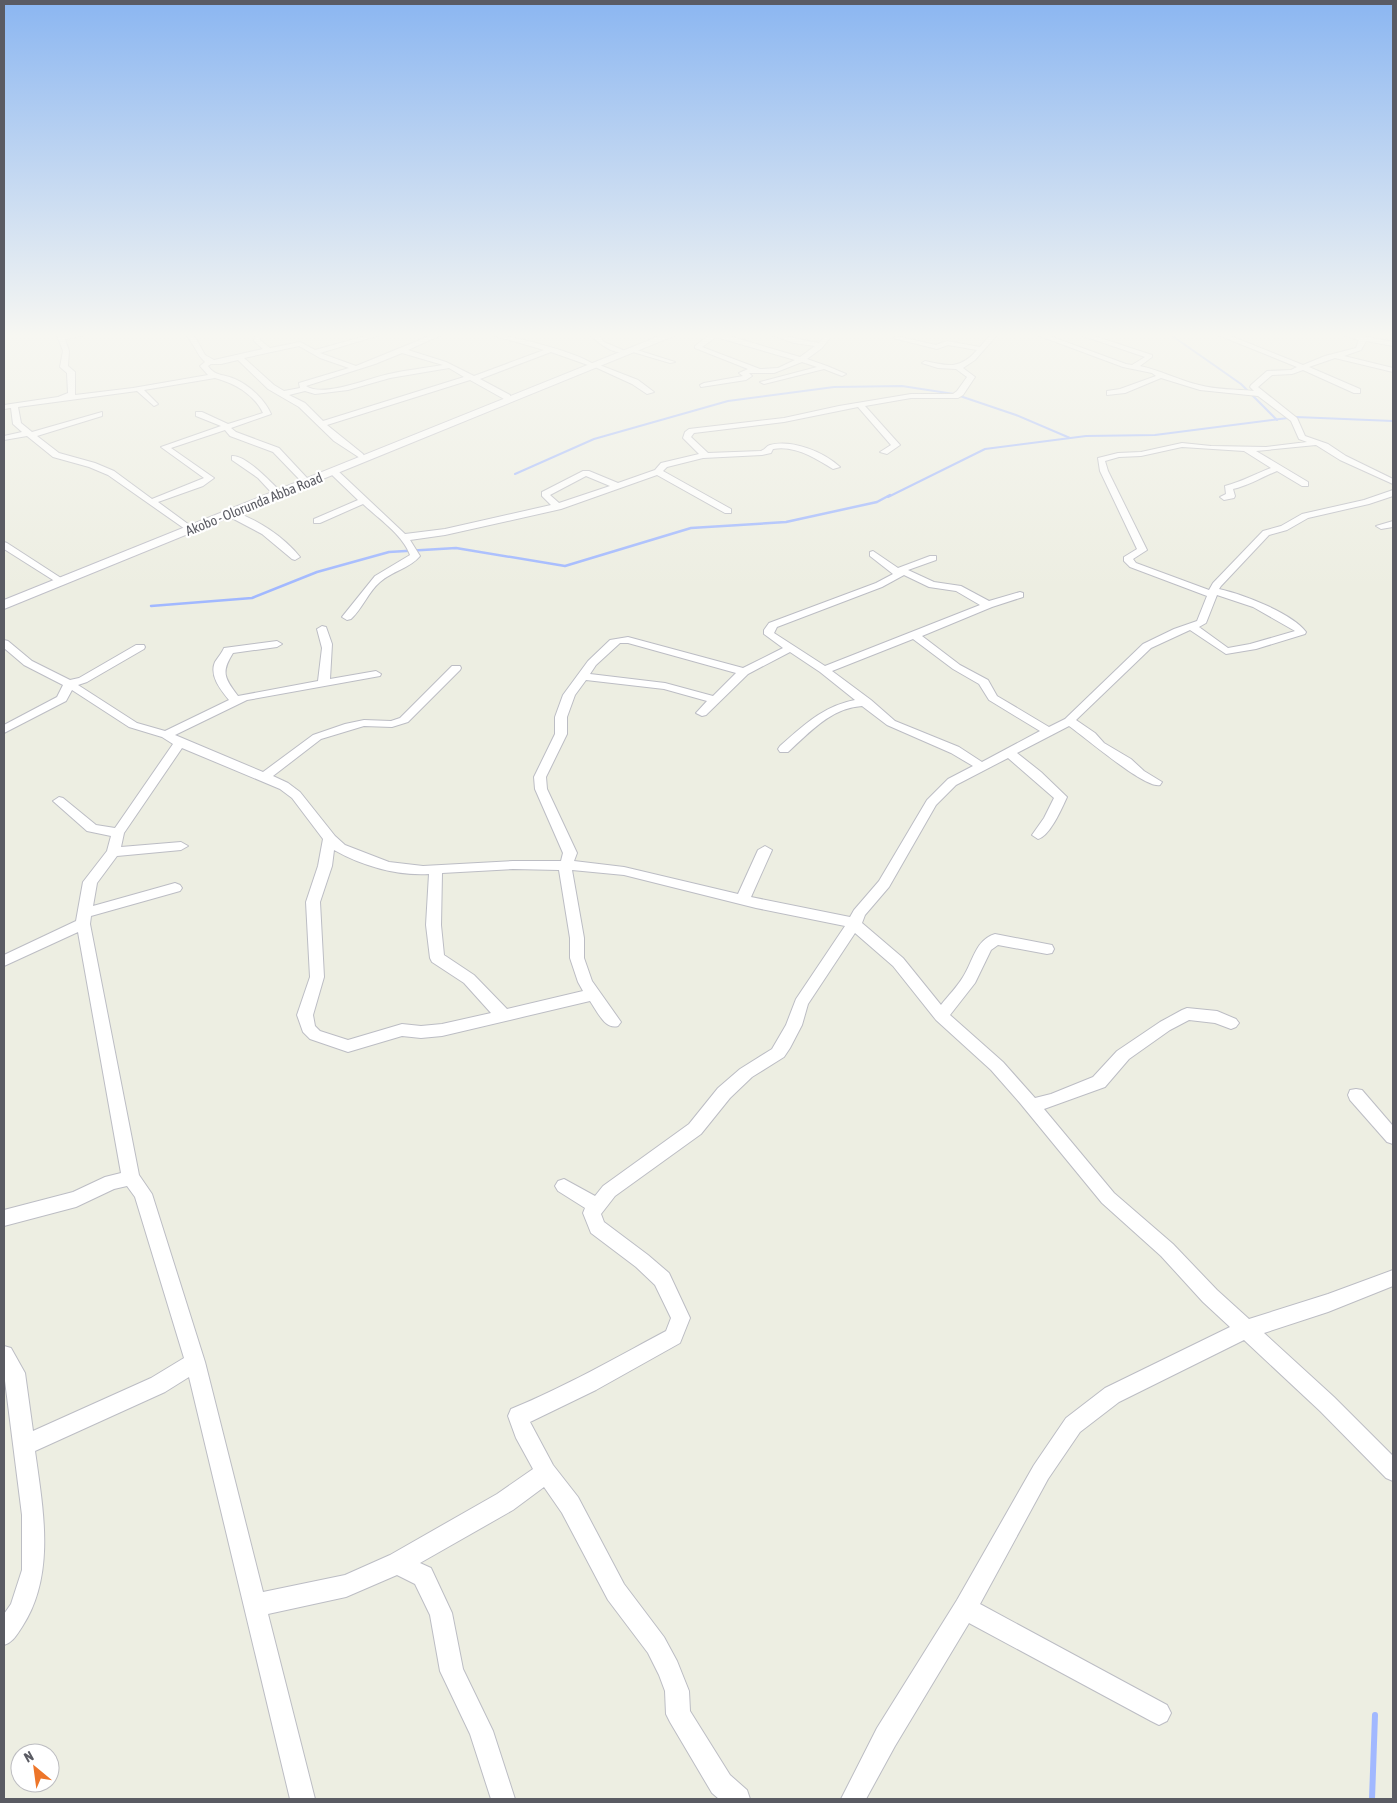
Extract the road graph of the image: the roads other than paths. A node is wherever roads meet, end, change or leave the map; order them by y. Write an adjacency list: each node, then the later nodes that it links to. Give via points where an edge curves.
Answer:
1 (16, 419): 14 (street, via 17,424)
2 (81, 419): 14 (street)
3 (210, 419): 13 (street)
4 (253, 419): 13 (street)
5 (316, 419): 12 (street)
6 (339, 419): 12 (street)
7 (453, 419): 19 (main road, Akobo - Olorunda Abba Road)
8 (462, 419): 24 (main road, Akobo - Olorunda Abba Road)
9 (788, 419): 20 (street, via 692,430 686,438 704,453)
10 (871, 419): 18 (street, via 896,446)
11 (1292, 419): 16 (street, via 1302,437)
12 (321, 424): 19 (street)
13 (226, 427): 26 (street, via 233,434 276,450); 34 (street, via 165,448 210,478)
14 (30, 434): 15 (street); 34 (street, via 56,455 111,473)
15 (4, 438)
16 (1316, 443): 17 (street); 27 (street)
17 (1245, 449): 23 (street); 50 (street, via 1182,444 1101,460 1142,550 1127,559 1132,565 1172,578 1182,585)
18 (884, 452)
19 (360, 456): 26 (main road, Akobo - Olorunda Abba Road)
20 (703, 456): 22 (street, via 762,452 775,446 794,447); 25 (street, via 664,465)
21 (235, 458): 30 (street, via 261,476)
22 (836, 467)
23 (1278, 468): 28 (street); 32 (street, via 1228,488 1231,496)
24 (334, 472): 33 (street); 37 (main road, Akobo - Olorunda Abba Road)
25 (658, 472): 29 (street); 36 (street)
26 (304, 478): 30 (main road, Akobo - Olorunda Abba Road)
27 (1393, 482): 31 (street, via 1388,487)
28 (1305, 484)
29 (618, 486): 35 (street); 35 (street, via 590,474 581,474 545,494)
30 (274, 490): 40 (main road, Akobo - Olorunda Abba Road)
31 (1393, 492): 50 (street, via 1306,516 1266,533 1222,579)
32 (1224, 497)
33 (364, 501): 38 (street); 42 (street)
34 (151, 502): 40 (street)
35 (558, 507): 42 (street, via 445,532)
36 (728, 511)
37 (231, 514): 44 (main road, Akobo - Olorunda Abba Road); 46 (street, via 284,544)
38 (317, 521)
39 (1393, 524): 41 (street)
40 (185, 526): 44 (main road, Akobo - Olorunda Abba Road)
41 (1380, 526)
42 (402, 536): 55 (street, via 413,552 400,568 376,579)
43 (4, 545): 49 (street)
44 (136, 549): 49 (main road, Akobo - Olorunda Abba Road); 53 (main road, Akobo - Olorunda Abba Road)
45 (873, 554): 48 (street)
46 (295, 557)
47 (933, 558): 48 (street)
48 (900, 572): 54 (street, via 932,585 958,588); 62 (street, via 879,585 773,625 769,634)
49 (56, 578): 52 (main road, Akobo - Olorunda Abba Road)
50 (1213, 593): 56 (street, via 1201,623); 56 (street, via 1229,593 1256,603 1301,632 1226,651)
51 (1020, 595): 54 (street)
52 (4, 598)
53 (4, 605)
54 (988, 605): 58 (street)
55 (348, 617)
56 (1192, 627): 74 (street, via 1147,646)
57 (322, 628): 68 (street, via 328,641 328,652)
58 (914, 635): 64 (street); 76 (street, via 968,676 984,682 992,698)
59 (4, 643): 69 (street, via 28,662)
60 (277, 644): 70 (street, via 228,650 220,664 221,675 224,686)
61 (140, 647): 69 (street, via 83,680)
62 (790, 648): 64 (street); 65 (street)
63 (456, 668): 81 (street, via 404,720 392,724 348,726 317,737)
64 (824, 670): 72 (street)
65 (744, 672): 67 (street, via 619,640 592,662); 71 (street)
66 (376, 674): 68 (street)
67 (582, 676): 71 (street, via 665,686); 90 (street, via 564,706 561,734 540,777 541,789 570,853)
68 (322, 683): 70 (street)
69 (69, 684): 75 (street, via 62,699); 77 (street, via 127,722)
70 (235, 700): 77 (street)
71 (715, 700): 73 (street)
72 (867, 702): 78 (street, via 837,707); 80 (street, via 891,723 955,750)
73 (702, 713)
74 (1069, 721): 76 (street); 82 (street, via 1091,734 1100,745 1140,774)
75 (4, 730)
76 (1048, 731): 79 (street)
77 (173, 739): 81 (street); 84 (street)
78 (784, 749)
79 (1008, 752): 80 (street); 85 (street, via 1061,798)
80 (980, 766): 95 (street, via 952,782 931,803 884,884 858,913)
81 (264, 777): 86 (street, via 296,795)
82 (1156, 782)
83 (59, 801): 84 (street, via 92,828)
84 (118, 833): 89 (street)
85 (1038, 835)
86 (330, 840): 91 (street, via 340,848 388,866); 99 (street, via 313,902 317,978 305,1015 308,1028 315,1035 348,1046 402,1030 442,1030)
87 (181, 846): 89 (street)
88 (765, 850): 93 (street)
89 (113, 852): 94 (street, via 90,882)
90 (566, 865): 91 (street); 93 (street, via 624,871); 98 (street, via 577,958 585,982)
91 (436, 870): 99 (street, via 433,940 437,958 469,979)
92 (175, 888): 94 (street)
93 (742, 899): 95 (street)
94 (85, 918): 97 (street); 106 (street)
95 (854, 924): 100 (street, via 898,962); 108 (street, via 801,1003 794,1025 778,1053 746,1073 724,1093 695,1129 609,1192)
96 (1047, 949): 100 (street, via 995,939 985,947 970,979)
97 (4, 961)
98 (595, 994): 99 (street); 101 (street)
99 (504, 1015)
100 (941, 1016): 104 (street, via 998,1066)
101 (613, 1022)
102 (1231, 1023): 104 (street, via 1217,1017 1187,1014 1124,1055 1099,1082)
103 (1356, 1094): 105 (street)
104 (1032, 1105): 111 (street, via 1108,1198 1167,1250 1210,1296)
105 (1393, 1137)
106 (131, 1178): 109 (street, via 111,1182 76,1199); 113 (street, via 142,1194)
107 (564, 1186): 108 (street)
108 (598, 1206): 116 (street, via 592,1213 597,1227 662,1279 681,1318 673,1337 589,1383 518,1416)
109 (4, 1218)
110 (1393, 1278): 111 (street)
111 (1247, 1329): 115 (street); 119 (street, via 1112,1395 1073,1425 1041,1472)
112 (4, 1355): 114 (street, via 15,1373)
113 (195, 1362): 114 (street, via 158,1385); 118 (street)
114 (23, 1446): 120 (street, via 33,1516 33,1570 20,1610)
115 (1393, 1471)
116 (546, 1472): 117 (street, via 505,1502); 124 (street, via 578,1520 616,1592 669,1668 677,1691 678,1714 721,1784)
117 (398, 1563): 118 (street, via 346,1586); 123 (street, via 423,1576 441,1613 452,1671 481,1731)
118 (255, 1605): 122 (street)
119 (965, 1608): 121 (street); 125 (street, via 886,1737)
120 (4, 1634)
121 (1159, 1713)
122 (302, 1799)
123 (502, 1799)
124 (738, 1799)
125 (853, 1799)

